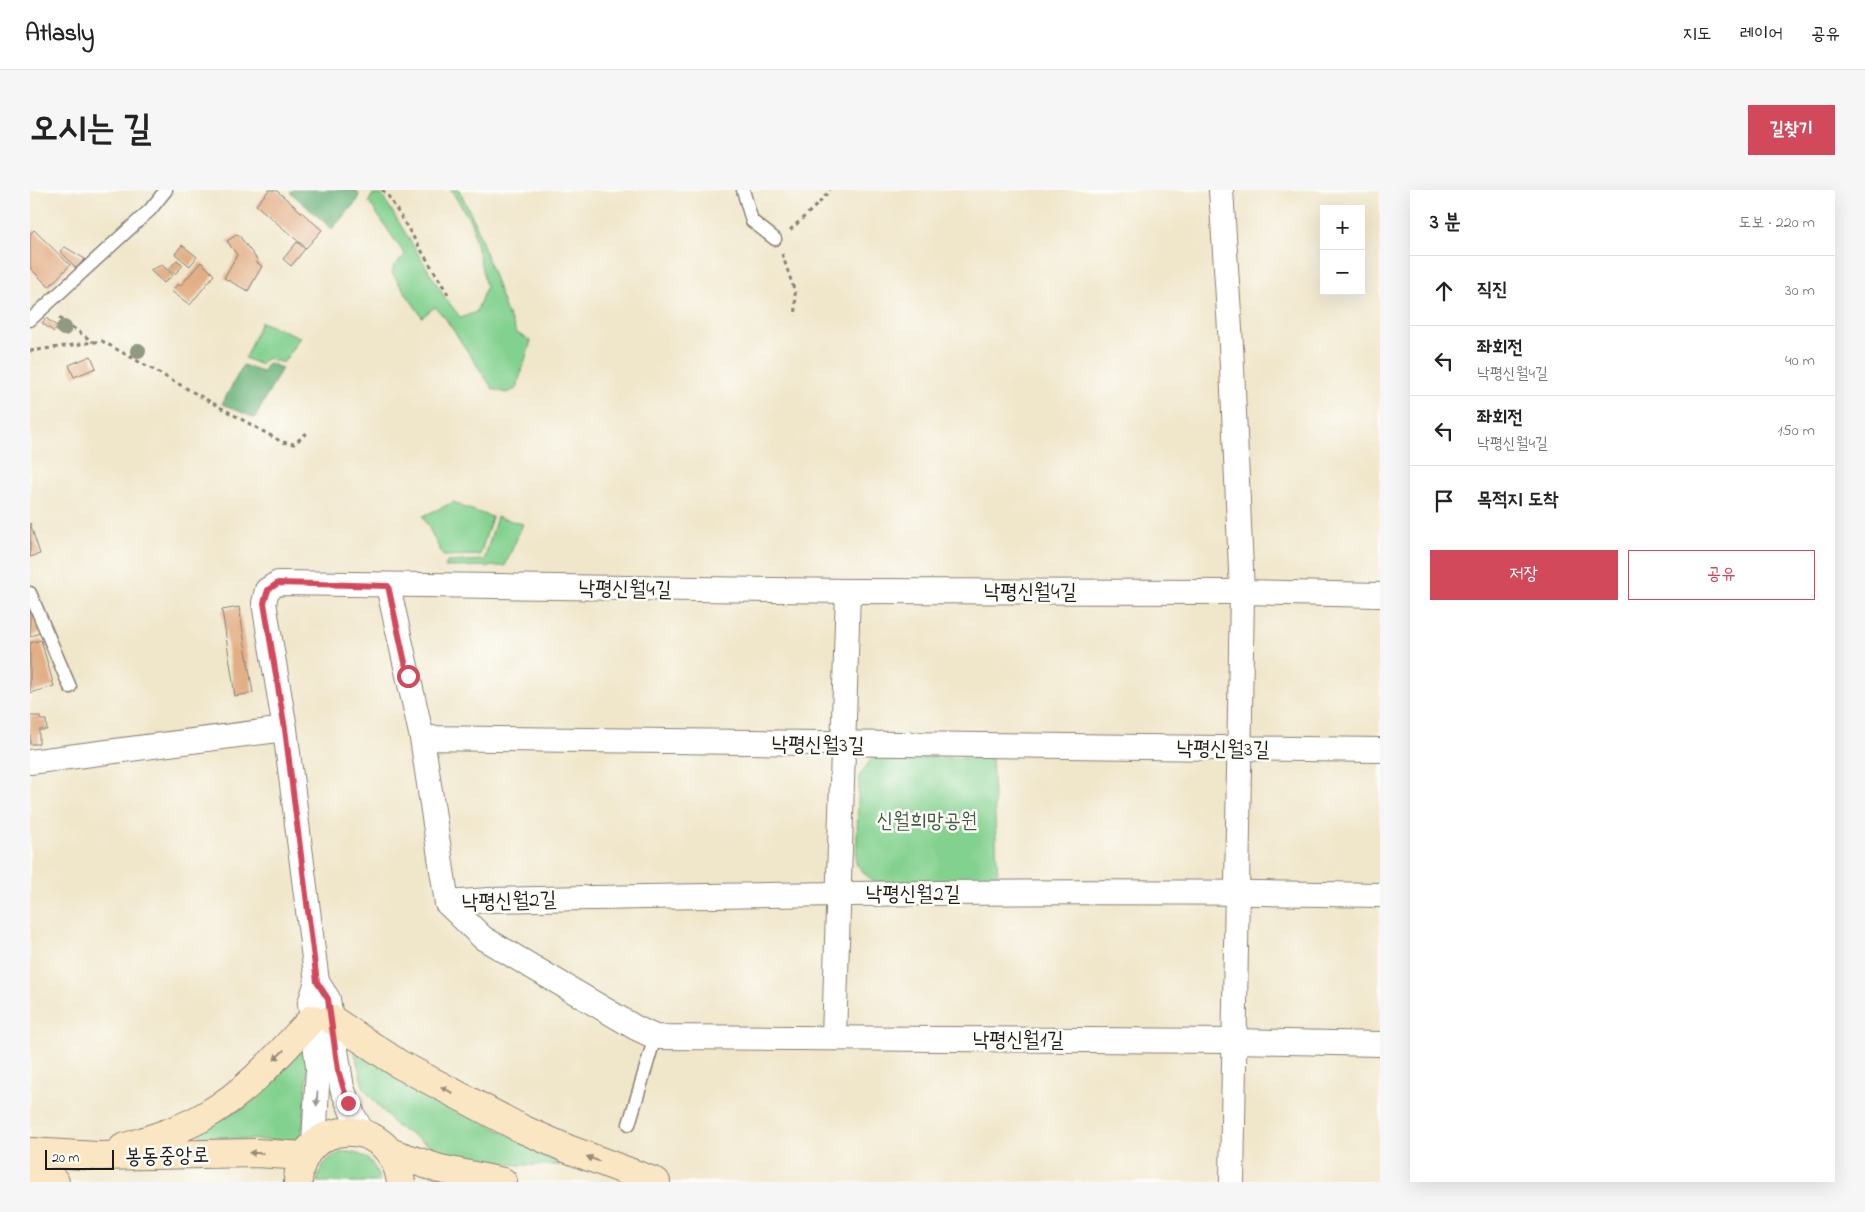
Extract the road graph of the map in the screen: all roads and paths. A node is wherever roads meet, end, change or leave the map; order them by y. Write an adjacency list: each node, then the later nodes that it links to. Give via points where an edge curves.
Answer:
1 (166, 190): 8 (lane, via 150,210)
2 (382, 190): 7 (path)
3 (743, 190): 6 (lane, via 752,221)
4 (830, 190): 6 (path, via 781,238)
5 (1221, 190): 16 (street, via 1232,345)
6 (775, 240): 9 (path, via 795,292)
7 (448, 294)
8 (44, 307): 10 (lane); 11 (path)
9 (796, 316)
10 (30, 320)
11 (93, 342): 12 (path); 13 (path, via 102,341 282,442 294,444)
12 (30, 351)
13 (309, 431)
14 (388, 586): 15 (street, 낙평신월4길); 20 (street, 낙평신월4길, via 278,583 268,590 264,603); 21 (street)
15 (848, 591): 16 (street, 낙평신월4길); 22 (street)
16 (1242, 592): 18 (street, 낙평신월4길); 23 (street)
17 (30, 593): 19 (lane)
18 (1380, 595)
19 (70, 688)
20 (285, 729): 25 (street); 30 (street, 낙평신월4길, via 317,982 328,999)
21 (422, 738): 22 (street, 낙평신월3길); 29 (street)
22 (843, 744): 23 (street, 낙평신월3길); 27 (street)
23 (1240, 748): 24 (street, 낙평신월3길); 26 (street)
24 (1380, 750)
25 (30, 762)
26 (1237, 892): 27 (street, 낙평신월2길); 28 (street, 낙평신월2길); 33 (street)
27 (839, 893): 29 (street, 낙평신월2길); 32 (street)
28 (1380, 895)
29 (447, 903): 31 (street, via 484,938)
30 (322, 1019): 36 (street, 낙평신월4길, via 342,1088); 37 (street, 낙평신월4길, one-way to 37); 40 (street, one-way to 40, via 215,1110 178,1129); 46 (street, one-way to 30, via 513,1124)
31 (655, 1037): 32 (street, 낙평신월1길); 35 (lane)
32 (834, 1038): 33 (street, 낙평신월1길)
33 (1235, 1041): 34 (street, 낙평신월1길); 47 (street)
34 (1380, 1044)
35 (629, 1124)
36 (363, 1133): 37 (street, via 346,1131 328,1136); 39 (street)
37 (309, 1151): 40 (street, 봉동중앙로, one-way to 40); 43 (street, via 298,1173)
38 (30, 1152): 40 (street, 봉동중앙로)
39 (392, 1153): 44 (street); 45 (street, via 440,1169)
40 (97, 1156)
41 (30, 1179): 42 (street)
42 (55, 1182)
43 (298, 1182)
44 (401, 1182)
45 (503, 1182)
46 (656, 1182)
47 (1232, 1182)

